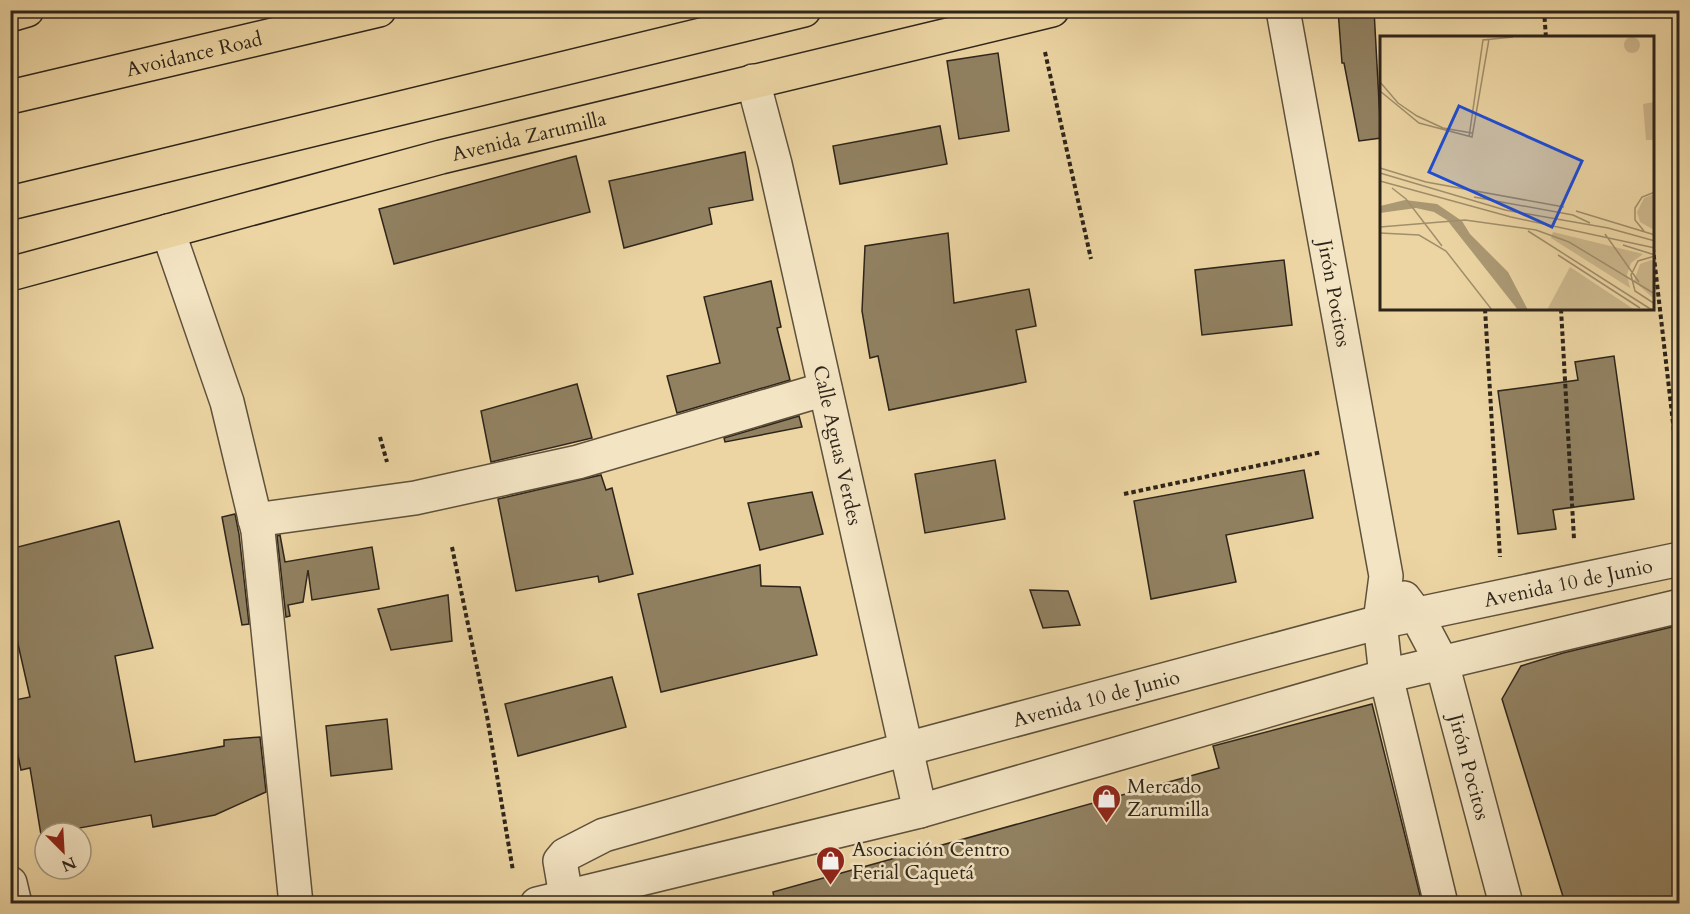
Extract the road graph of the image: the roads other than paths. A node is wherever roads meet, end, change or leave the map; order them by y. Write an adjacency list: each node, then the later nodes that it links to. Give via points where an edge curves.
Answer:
1 (27, 10): 6 (main road)
2 (379, 10): 8 (main road, Avoidance Road)
3 (804, 10): 9 (main road)
4 (1284, 10): 15 (street, Jirón Pocitos)
5 (1044, 12): 7 (main road, Avenida Zarumilla)
6 (10, 15)
7 (753, 81): 10 (main road, Avenida Zarumilla, via 441,157); 12 (street, Calle Aguas Verdes)
8 (10, 97)
9 (10, 203)
10 (168, 231): 11 (main road, Avenida Zarumilla); 13 (street, via 227,402)
11 (10, 274)
12 (825, 389): 13 (street, via 578,462 415,498); 21 (street, Calle Aguas Verdes)
13 (255, 520): 26 (street)
14 (1680, 559): 17 (street, Avenida 10 de Junio)
15 (1386, 576): 17 (street, Jirón Pocitos); 18 (street, Jirón Pocitos)
16 (1680, 606): 19 (street, Avenida 10 de Junio)
17 (1416, 614): 18 (street, Avenida 10 de Junio); 19 (street, Jirón Pocitos)
18 (1380, 622): 20 (street, Jirón Pocitos); 21 (street, Avenida 10 de Junio)
19 (1442, 663): 20 (street, Avenida 10 de Junio); 28 (street, Jirón Pocitos)
20 (1386, 676): 22 (street, Avenida 10 de Junio); 27 (street, Jirón Pocitos)
21 (906, 749): 22 (street, Calle Aguas Verdes); 24 (street, Avenida 10 de Junio, via 604,835 560,861)
22 (920, 811): 24 (street, Avenida 10 de Junio)
23 (10, 883): 25 (street)
24 (551, 900)
25 (15, 903)
26 (296, 903)
27 (1441, 903)
28 (1506, 903)

